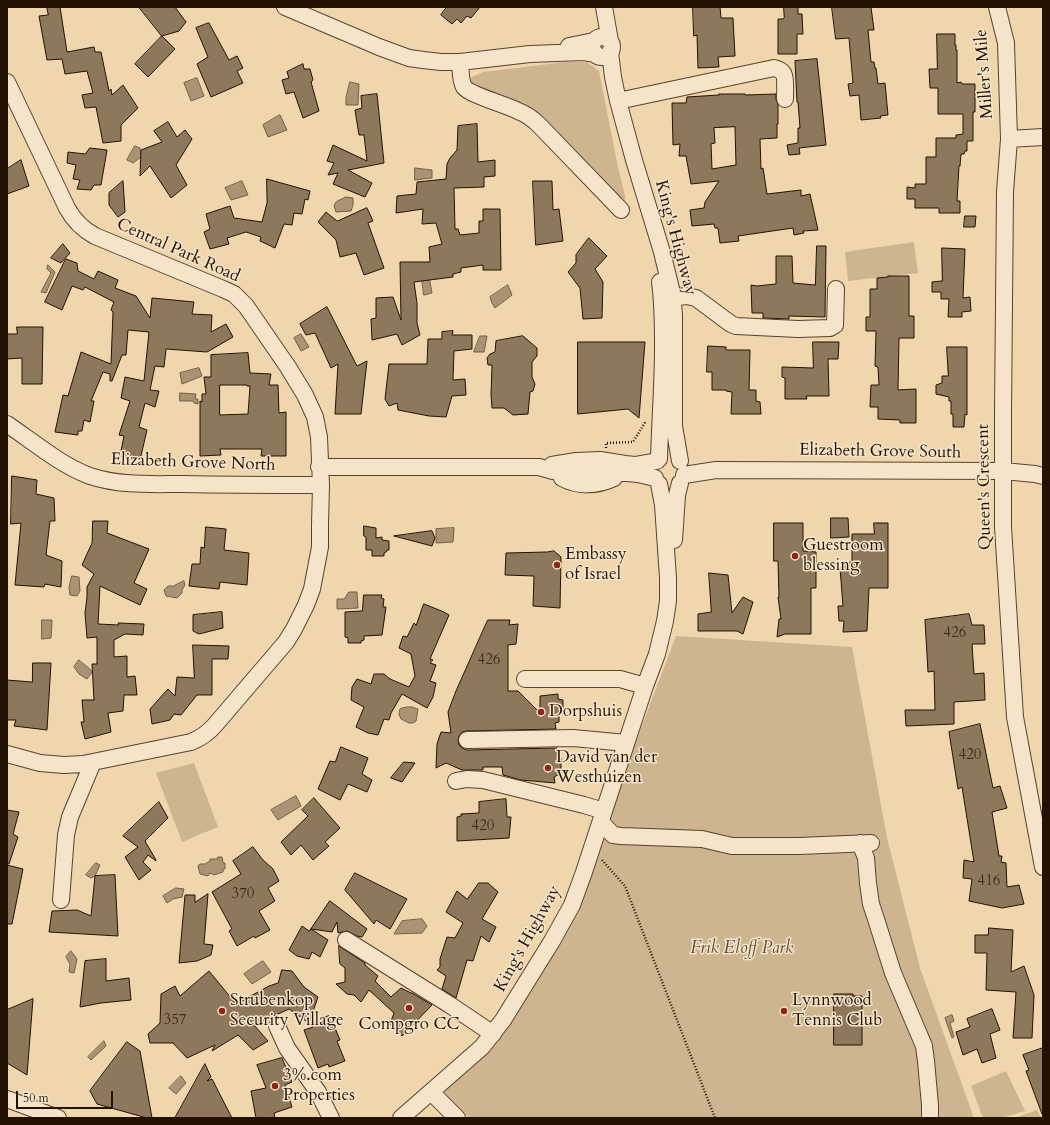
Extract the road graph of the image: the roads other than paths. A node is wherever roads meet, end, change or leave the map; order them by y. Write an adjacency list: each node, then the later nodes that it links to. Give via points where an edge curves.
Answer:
1 (599, 7): 5 (street)
2 (604, 7): 5 (street)
3 (997, 7): 11 (street, Miller's Mile, via 1006,43)
4 (289, 8): 6 (street, via 409,58)
5 (602, 47): 6 (street); 9 (street, King's Highway, via 613,77); 14 (street, King's Highway, via 610,96 659,279)
6 (460, 62): 12 (street, via 461,78 465,88 532,118)
7 (7, 82): 17 (street, Central Park Road, via 67,208 79,225 95,236 223,288 234,294 246,306 288,367 315,417 319,437)
8 (785, 99): 9 (street, via 783,72 774,68)
9 (618, 101): 14 (street, King's Highway, via 660,245)
10 (1043, 138): 11 (street)
11 (1008, 139): 20 (street, Queen's Crescent, via 1005,192)
12 (620, 210)
13 (836, 289): 14 (street, via 835,325 830,328 736,326 696,298 686,296)
14 (668, 299): 16 (street, King's Highway); 19 (street, King's Highway, via 674,315 674,426)
15 (7, 424): 23 (street, Elizabeth Grove North, via 69,466 90,476 120,483)
16 (658, 460): 18 (street, via 630,465 606,461 576,461); 19 (street, via 669,455 676,457); 22 (street, via 653,470)
17 (319, 467): 18 (street); 23 (street, Central Park Road)
18 (546, 469): 22 (street, via 572,473 638,474)
19 (682, 470): 20 (street, Elizabeth Grove South); 22 (street, via 677,485 668,487); 24 (street, King's Highway)
20 (1002, 471): 21 (street, Elizabeth Grove South); 33 (street, Queen's Crescent, via 1014,718)
21 (1043, 476)
22 (657, 481): 24 (street, King's Highway, via 663,505)
23 (321, 486): 30 (street, Central Park Road, via 320,547 312,589 286,642 204,736 191,742)
24 (668, 578): 26 (street, King's Highway, via 665,621 657,654)
25 (525, 679): 26 (street, via 620,679)
26 (645, 686): 28 (street, King's Highway)
27 (467, 740): 28 (street, via 573,738)
28 (626, 743): 32 (street, King's Highway)
29 (7, 754): 30 (street, Central Park Road, via 55,765)
30 (93, 762): 34 (street, via 70,817 66,835)
31 (456, 781): 32 (street, via 482,780 584,805)
32 (603, 816): 37 (street, King's Highway, via 572,905 552,942); 44 (street, via 613,835 621,836 702,839 732,846 866,843 871,904 898,987 924,1046)
33 (1043, 867)
34 (61, 900)
35 (346, 940): 37 (street)
36 (277, 1026): 41 (street, via 287,1048 318,1092)
37 (492, 1034): 38 (street, King's Highway, via 482,1047)
38 (431, 1092): 42 (street, King's Highway); 43 (street)
39 (7, 1099): 40 (street)
40 (58, 1118)
41 (331, 1118)
42 (401, 1118)
43 (457, 1118)
44 (930, 1118)

